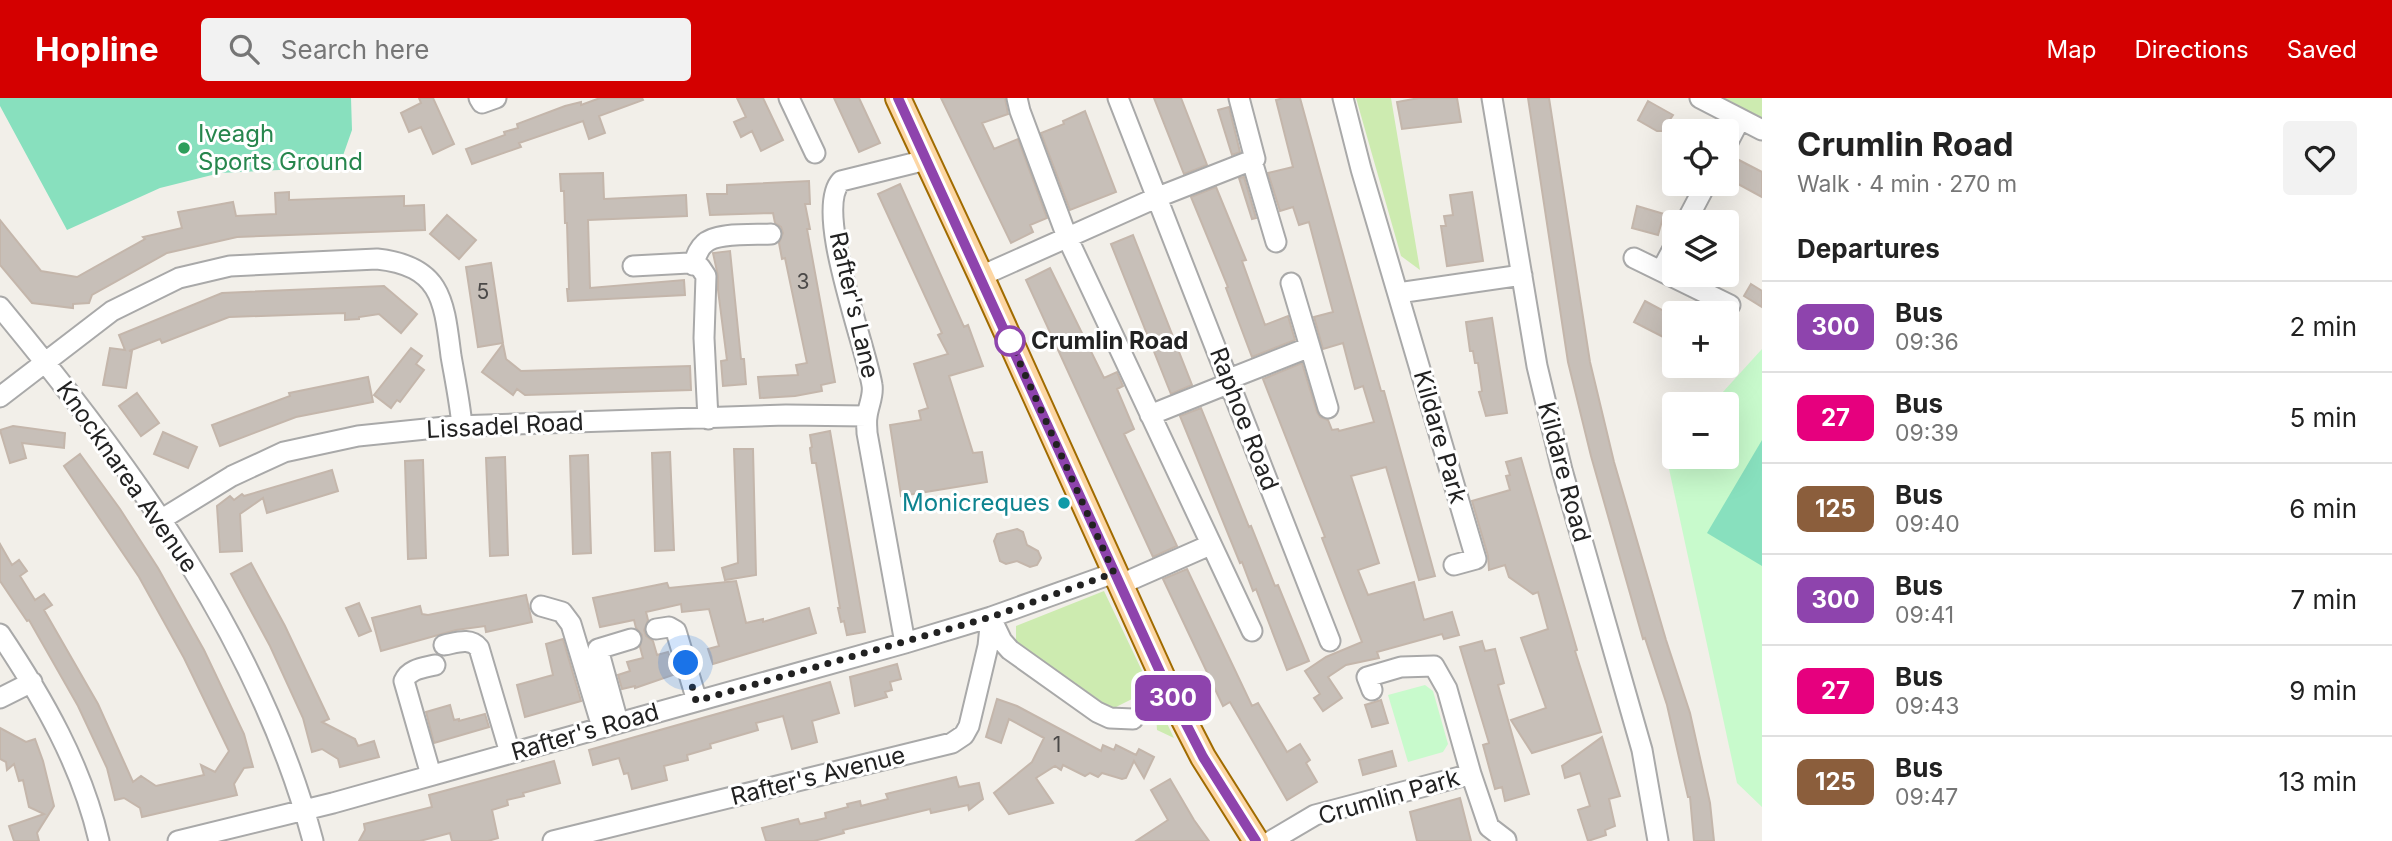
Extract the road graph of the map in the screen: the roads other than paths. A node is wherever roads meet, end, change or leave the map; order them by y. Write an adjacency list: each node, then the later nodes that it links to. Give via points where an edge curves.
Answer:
1 (479, 98): 2 (street, via 482,103)
2 (496, 98)
3 (789, 98): 13 (street)
4 (898, 98): 14 (main road)
5 (1017, 98): 18 (street)
6 (1118, 98): 16 (street, Raphoe Road)
7 (1239, 98): 15 (street)
8 (1343, 98): 27 (street, Kildare Park)
9 (1492, 98): 24 (street, Kildare Road)
10 (1700, 98): 11 (street)
11 (1740, 119): 12 (street)
12 (1762, 130)
13 (815, 153)
14 (926, 160): 25 (main road); 36 (street, Rafter's Lane, via 857,176 835,187 838,252 873,386)
15 (1252, 161): 16 (street); 19 (street)
16 (1158, 197): 18 (street); 32 (street, Raphoe Road)
17 (771, 234): 21 (street, via 709,240)
18 (1067, 237): 25 (street); 35 (street)
19 (1276, 242)
20 (1634, 258): 23 (street)
21 (693, 264): 22 (street); 37 (street, via 706,276)
22 (633, 266)
23 (1661, 271): 28 (street)
24 (1522, 275): 27 (street); 70 (street, Kildare Road, via 1543,392 1642,750)
25 (981, 276): 42 (main road)
26 (1291, 283): 30 (street)
27 (1398, 293): 41 (street, Kildare Park, via 1476,559)
28 (1722, 301)
29 (0, 307): 31 (street, Knocknarea Avenue)
30 (1310, 347): 32 (street); 34 (street)
31 (46, 362): 33 (street); 38 (street, via 112,312 203,271 230,266 394,261 428,279 442,300); 39 (street, Knocknarea Avenue)
32 (1229, 381): 35 (street); 49 (street, Raphoe Road)
33 (0, 397)
34 (1328, 408)
35 (1150, 415): 40 (street)
36 (867, 416): 37 (street, Lissadel Road); 50 (street, Rafter's Lane)
37 (708, 418): 38 (street, Lissadel Road)
38 (462, 426): 39 (street, Lissadel Road, via 358,436 284,452 232,476)
39 (162, 519): 62 (street, Knocknarea Avenue, via 243,661)
40 (1210, 544): 42 (street, Rafter's Road); 46 (street)
41 (1454, 565)
42 (1116, 579): 44 (street, Rafter's Road); 68 (main road, via 1203,757)
43 (541, 606): 58 (street, via 562,612 571,624)
44 (991, 617): 50 (street, Rafter's Road); 57 (street, via 1002,640 1021,659 1097,712); 67 (street, Rafter's Avenue, via 969,726 952,743)
45 (656, 629): 56 (street, via 676,631)
46 (1252, 631)
47 (0, 634): 53 (street)
48 (631, 639): 58 (street, via 598,649)
49 (1330, 641)
50 (905, 643): 56 (street, Rafter's Road)
51 (444, 645): 59 (street, via 468,641 480,648)
52 (435, 665): 61 (street, via 412,671 404,681)
53 (32, 682): 55 (street); 64 (street, via 78,774)
54 (1372, 690): 60 (street, Crumlin Park, via 1367,677 1401,667 1434,666 1447,689)
55 (0, 698)
56 (696, 701): 58 (street, Rafter's Road)
57 (1133, 719)
58 (610, 724): 59 (street, Rafter's Road)
59 (510, 753): 61 (street, Rafter's Road)
60 (1471, 774): 63 (street, Crumlin Park, via 1489,827); 69 (street, Crumlin Park, via 1314,816)
61 (432, 775): 62 (street, Rafter's Road)
62 (305, 810): 65 (street, Rafter's Road); 66 (street, Knocknarea Avenue)
63 (1506, 840)
64 (100, 841)
65 (178, 841)
66 (313, 841)
67 (553, 841)
68 (1256, 841)
69 (1271, 841)
70 (1658, 841)

